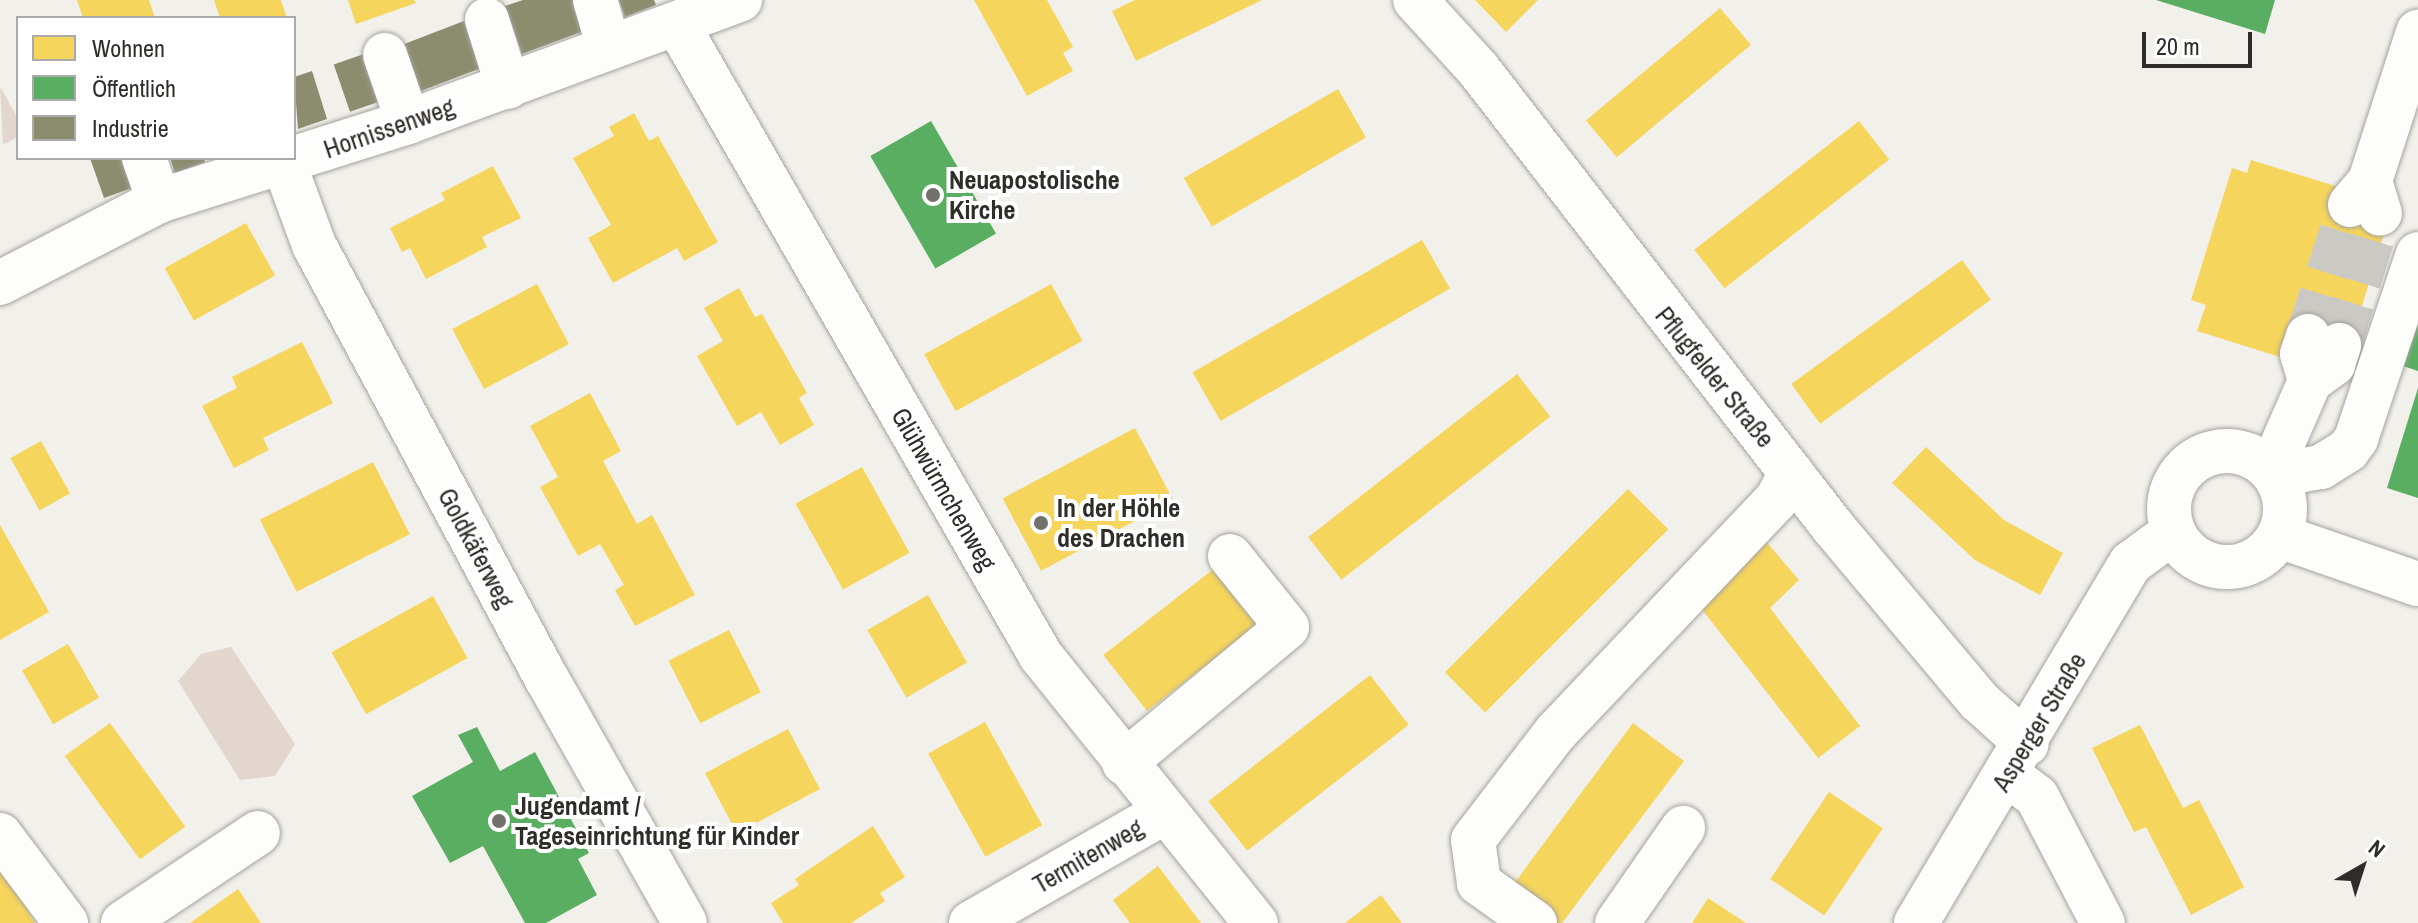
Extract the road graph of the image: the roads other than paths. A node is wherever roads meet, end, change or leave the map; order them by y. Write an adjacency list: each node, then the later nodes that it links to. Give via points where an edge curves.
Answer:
1 (595, 0): 7 (street)
2 (1415, 0): 20 (street, Pflugfelder Straße, via 1478,69)
3 (735, 1): 5 (street, Hornissenweg)
4 (487, 20): 9 (street)
5 (677, 24): 7 (street, Hornissenweg); 27 (street, Glühwürmchenweg, via 1041,656)
6 (2418, 32): 14 (street)
7 (609, 48): 9 (street, Hornissenweg)
8 (385, 55): 10 (street)
9 (508, 87): 10 (street, Hornissenweg)
10 (408, 122): 11 (street, Hornissenweg)
11 (296, 157)
12 (145, 160): 15 (street)
13 (283, 161): 15 (street, Hornissenweg); 34 (street, Goldkäferweg, via 314,245)
14 (2367, 200)
15 (159, 201): 17 (street, Hornissenweg)
16 (2418, 254): 19 (street, via 2356,439 2321,467)
17 (0, 283)
18 (2323, 341): 19 (street, via 2333,364 2310,381)
19 (2273, 472): 21 (street, via 2254,456 2226,449 2198,457 2178,477 2169,504); 22 (street, via 2284,497 2285,520)
20 (1791, 473): 26 (street, Pflugfelder Straße, via 1979,701); 37 (street, via 1777,499 1556,732 1473,840 1479,883)
21 (2173, 532): 22 (street, via 2219,585); 26 (street, Asperger Straße, via 2131,563)
22 (2277, 539): 24 (street); 25 (street)
23 (1230, 556): 27 (street, via 1287,627)
24 (2302, 582)
25 (2418, 584)
26 (2018, 759): 39 (street, Asperger Straße); 40 (street, Pflugfelder Straße)
27 (1124, 763): 28 (street, Glühwürmchenweg)
28 (1163, 813): 35 (street, Termitenweg); 36 (street, Glühwürmchenweg)
29 (1683, 828): 38 (street)
30 (258, 833): 33 (street)
31 (0, 835): 32 (street)
32 (66, 923)
33 (123, 923)
34 (685, 923)
35 (971, 923)
36 (1256, 923)
37 (1535, 923)
38 (1617, 923)
39 (1916, 923)
40 (2103, 923)

